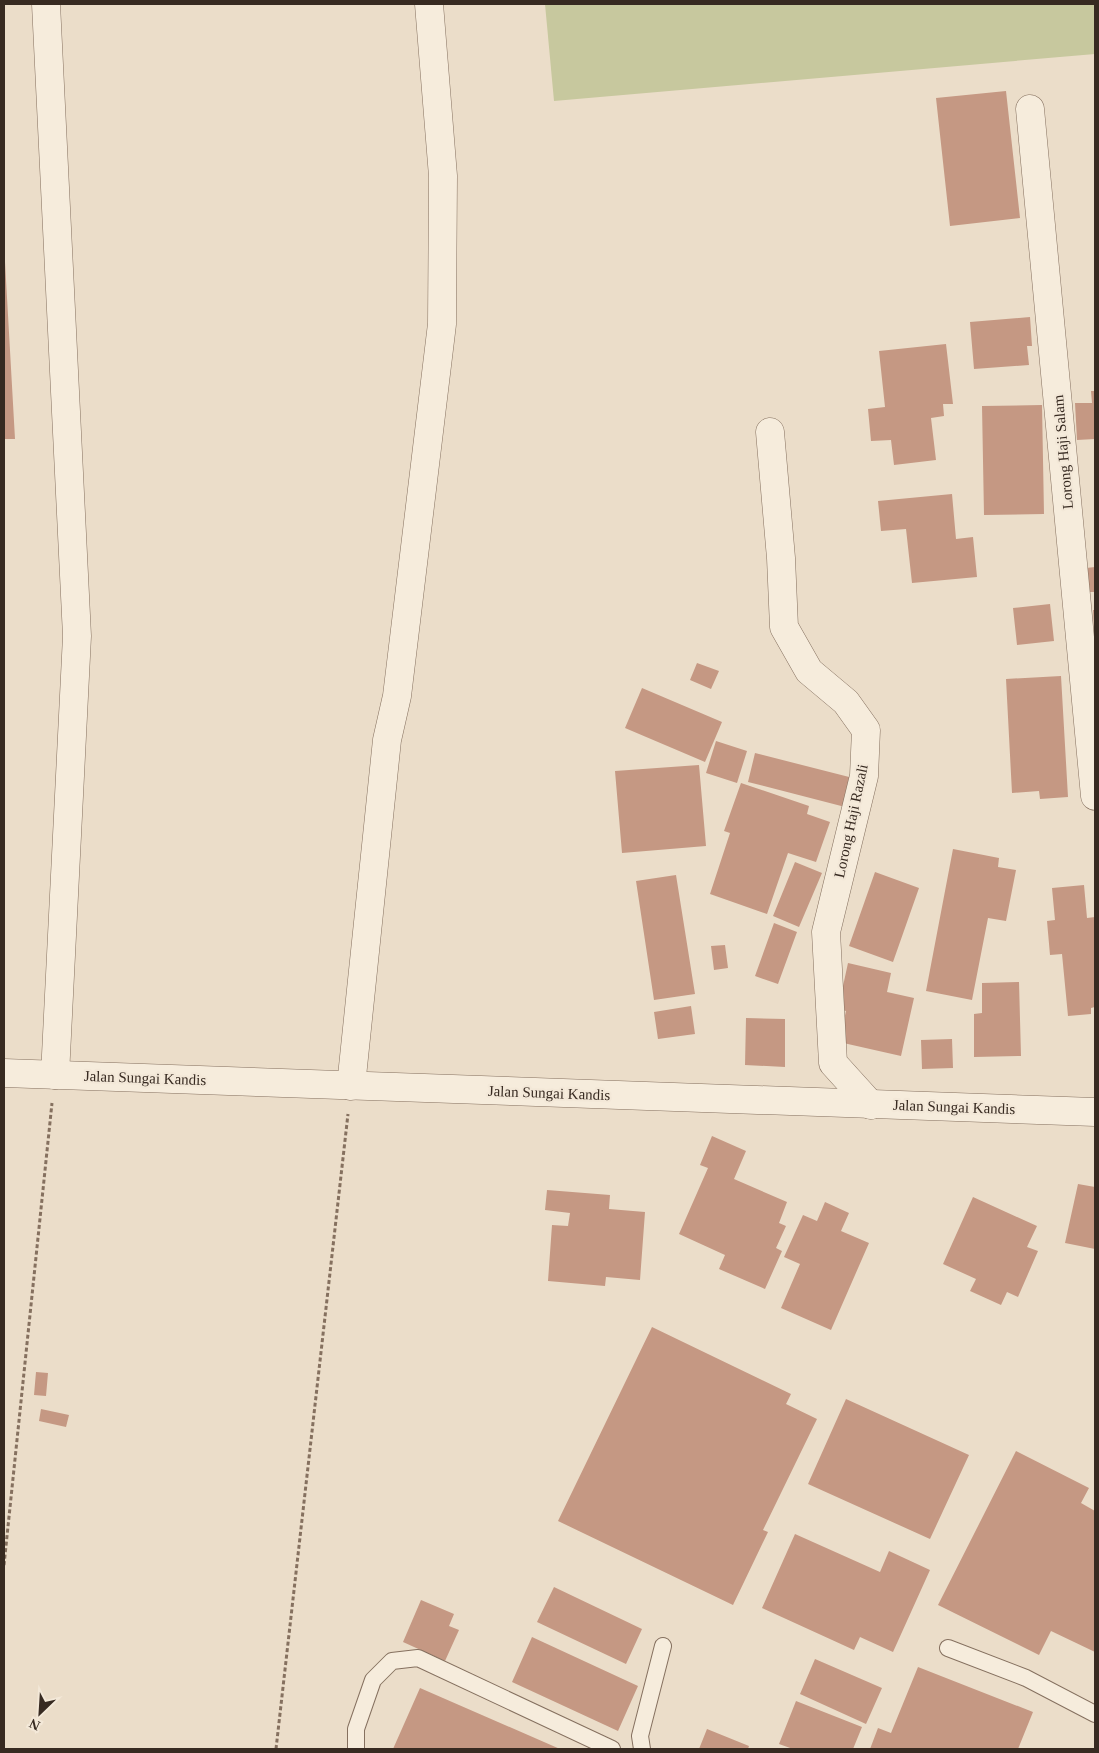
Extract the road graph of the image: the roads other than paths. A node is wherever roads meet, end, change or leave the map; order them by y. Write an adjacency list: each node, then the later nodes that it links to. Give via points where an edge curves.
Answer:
1 (46, 4): 7 (street, via 76,636)
2 (429, 4): 8 (street, via 443,176 442,324 398,686 387,740)
3 (1030, 108): 5 (street, Lorong Haji Salam)
4 (770, 432): 9 (street, Lorong Haji Razali, via 784,626 809,672 846,702 866,730 864,776 826,932 833,1063)
5 (1095, 796)
6 (4, 1073): 7 (street, Jalan Sungai Kandis)
7 (55, 1075): 8 (street, Jalan Sungai Kandis)
8 (351, 1086): 9 (street, Jalan Sungai Kandis)
9 (872, 1105): 10 (street, Jalan Sungai Kandis)
10 (1095, 1112)
11 (663, 1646): 16 (lane, via 640,1736)
12 (948, 1648): 13 (lane, via 1026,1678)
13 (1095, 1714)
14 (356, 1749): 15 (lane, via 356,1729 373,1680 392,1660 418,1658)
15 (612, 1749)
16 (642, 1749)

